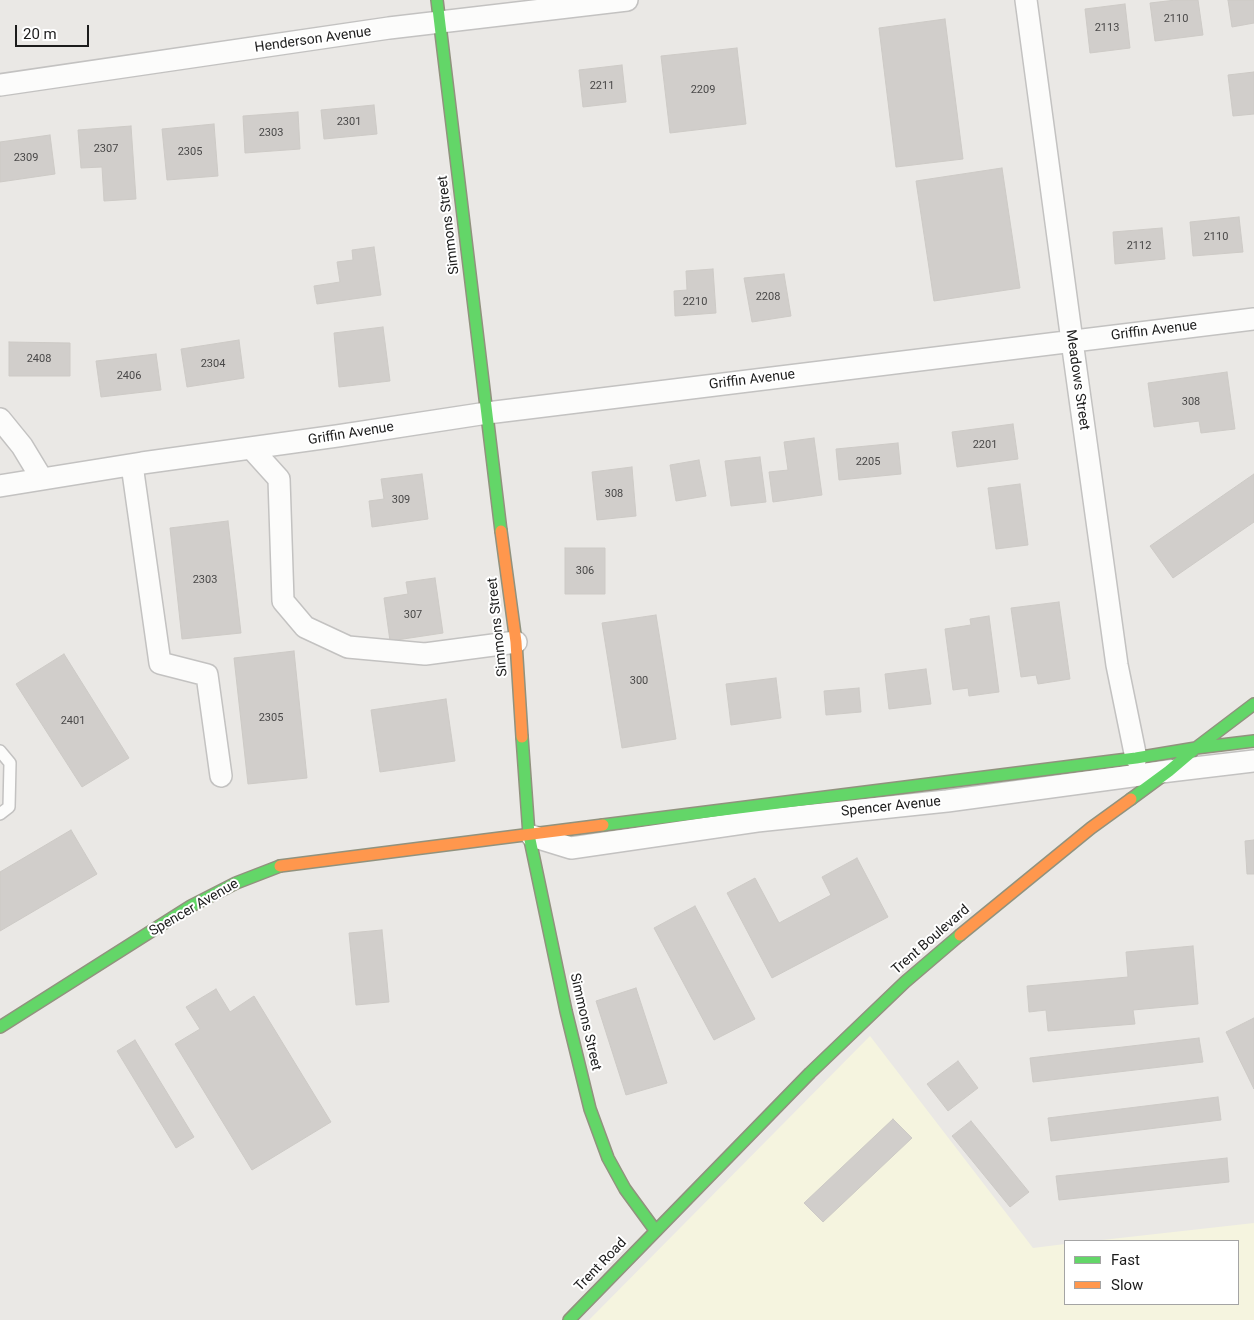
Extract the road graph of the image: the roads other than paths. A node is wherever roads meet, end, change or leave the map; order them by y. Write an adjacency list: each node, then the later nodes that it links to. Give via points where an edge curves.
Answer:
1 (437, 0): 4 (street, Simmons Street)
2 (627, 0): 4 (street, Henderson Avenue)
3 (1026, 0): 7 (street, Meadows Street)
4 (440, 22): 5 (street, Henderson Avenue); 8 (street, Simmons Street)
5 (0, 85)
6 (1254, 319): 7 (street, Griffin Avenue)
7 (1072, 341): 8 (street, Griffin Avenue); 19 (street, Meadows Street, via 1118,664)
8 (487, 413): 10 (street, Griffin Avenue); 14 (street, Simmons Street)
9 (0, 419): 12 (street, via 22,446)
10 (251, 448): 11 (street, Griffin Avenue); 14 (street, via 279,479 283,602 306,627 348,647 425,654)
11 (132, 465): 12 (street, Griffin Avenue); 22 (street, via 160,663 207,675)
12 (42, 479): 13 (street, Griffin Avenue)
13 (2, 490)
14 (516, 642): 24 (street, Simmons Street)
15 (1254, 704): 17 (street, Trent Boulevard)
16 (1254, 741): 17 (street, Spencer Avenue)
17 (1196, 748): 19 (street, Spencer Avenue); 21 (street, Trent Boulevard)
18 (0, 752): 23 (lane, via 10,763 9,807)
19 (1136, 758): 24 (street, Spencer Avenue)
20 (1254, 761): 21 (street, Spencer Avenue)
21 (1169, 771): 24 (street, Spencer Avenue, via 757,821 571,848); 26 (street, Trent Boulevard, via 1091,828 905,982)
22 (221, 776)
23 (0, 814)
24 (529, 835): 25 (street, Spencer Avenue, via 279,866 191,906); 26 (street, Simmons Street, via 590,1109 608,1158 625,1189)
25 (0, 1028)
26 (655, 1230): 27 (street, Trent Road)
27 (569, 1320)

